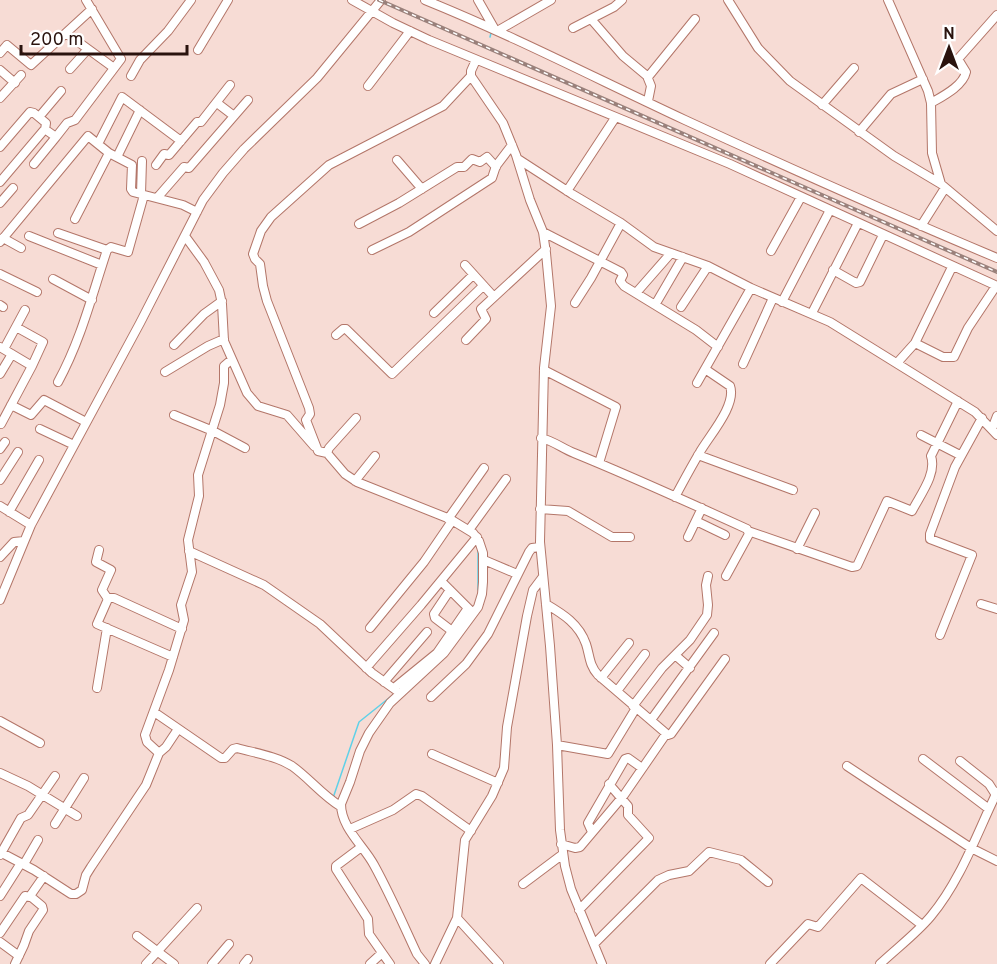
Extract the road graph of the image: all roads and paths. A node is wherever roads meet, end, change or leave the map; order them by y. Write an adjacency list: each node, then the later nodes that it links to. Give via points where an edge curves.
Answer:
1 (86, 0): 12 (street)
2 (191, 0): 30 (street)
3 (228, 0): 22 (street)
4 (352, 0): 13 (street)
5 (381, 0): 13 (street)
6 (425, 0): 18 (street)
7 (478, 0): 18 (street)
8 (551, 0): 18 (street)
9 (622, 0): 15 (street)
10 (728, 0): 43 (street, via 763,54)
11 (888, 0): 33 (street)
12 (92, 9): 20 (street); 25 (street, via 121,57)
13 (372, 11): 19 (street); 72 (street, via 317,78 223,172)
14 (997, 15): 42 (street, via 958,59 966,72 965,78)
15 (591, 19): 17 (street); 32 (street, via 623,56)
16 (695, 20): 32 (street)
17 (573, 28)
18 (497, 29): 40 (street)
19 (410, 31): 24 (street); 36 (street)
20 (66, 33): 21 (street); 23 (street, via 31,65 7,45)
21 (88, 49): 25 (street); 27 (street)
22 (198, 50)
23 (0, 53)
24 (477, 60): 31 (street); 47 (street)
25 (114, 68): 50 (street, via 75,120 67,123)
26 (854, 68): 43 (street)
27 (70, 69)
28 (0, 70): 34 (street)
29 (21, 75): 34 (street)
30 (131, 76)
31 (471, 76): 53 (street, via 503,123); 151 (street, via 443,106 329,165 267,222 259,236 254,252 264,294 309,415 307,424)
32 (648, 77): 40 (street)
33 (923, 79): 42 (street); 49 (street, via 891,94)
34 (15, 83): 38 (street)
35 (230, 85): 41 (street)
36 (368, 86)
37 (61, 91): 46 (street)
38 (0, 98)
39 (248, 100): 45 (street)
40 (648, 101): 77 (street)
41 (217, 103): 45 (street); 51 (street)
42 (931, 103): 63 (street, via 932,153)
43 (822, 105): 49 (street)
44 (140, 111): 51 (street); 52 (street, via 121,97); 55 (street)
45 (234, 116): 69 (street)
46 (39, 117): 48 (street, via 47,124); 54 (street, via 30,112)
47 (615, 118): 66 (street); 68 (street)
48 (45, 130): 50 (street); 62 (street)
49 (859, 132): 63 (street)
50 (56, 137): 59 (street)
51 (181, 141): 60 (street)
52 (98, 144): 55 (street); 84 (street, via 87,137)
53 (512, 145): 56 (street); 61 (street)
54 (0, 147)
55 (113, 155): 67 (street, via 132,166 131,189); 73 (street)
56 (518, 159): 66 (street); 79 (street)
57 (397, 160): 65 (street)
58 (142, 161): 67 (street)
59 (34, 164)
60 (156, 165)
61 (496, 167): 65 (street, via 487,158 480,162 472,160); 88 (street, via 492,178 460,201)
62 (0, 183)
63 (943, 186): 77 (street); 78 (street)
64 (13, 188): 70 (street)
65 (422, 189): 76 (street)
66 (567, 191): 74 (street)
67 (142, 195): 69 (street); 87 (street, via 129,252 111,247)
68 (801, 197): 71 (street); 89 (street)
69 (157, 198): 72 (street)
70 (0, 203)
71 (830, 210): 75 (street); 109 (street)
72 (197, 212): 83 (street)
73 (75, 219)
74 (621, 223): 90 (street, via 650,244); 93 (street)
75 (858, 223): 81 (street); 98 (street)
76 (359, 224)
77 (921, 226): 92 (street)
78 (997, 231)
79 (543, 232): 86 (street); 93 (street)
80 (58, 233): 87 (street)
81 (883, 235): 97 (street); 98 (street, via 858,284)
82 (29, 236): 94 (street)
83 (185, 236): 110 (street, via 204,262); 141 (street)
84 (1, 240): 85 (street)
85 (21, 248)
86 (546, 249): 107 (street); 130 (street, via 551,306)
87 (107, 250): 94 (street)
88 (372, 250)
89 (771, 251)
90 (672, 253): 91 (street); 106 (street)
91 (683, 257): 96 (street); 112 (street)
92 (997, 258)
93 (600, 262): 106 (street, via 622,273 620,282); 111 (street)
94 (102, 265): 108 (street)
95 (465, 265): 100 (street)
96 (708, 266): 104 (street); 113 (street)
97 (952, 267): 103 (street); 121 (street)
98 (833, 270): 116 (street)
99 (0, 274): 105 (street)
100 (473, 274): 102 (street); 115 (street)
101 (53, 279): 108 (street)
102 (483, 286): 107 (street); 118 (street, via 392,374 346,329)
103 (996, 286): 121 (street, via 954,357 943,357)
104 (751, 288): 109 (street); 123 (street)
105 (37, 292)
106 (636, 293): 112 (street)
107 (494, 297): 120 (street, via 480,310 486,319)
108 (92, 300): 133 (street)
109 (778, 300): 116 (street); 127 (street)
110 (222, 301): 119 (street); 122 (street)
111 (575, 303)
112 (655, 305): 123 (street)
113 (681, 307)
114 (26, 310): 117 (street)
115 (434, 313)
116 (812, 314): 126 (street)
117 (16, 327): 124 (street); 128 (street, via 42,342)
118 (336, 334)
119 (224, 339): 125 (street); 131 (street)
120 (466, 340)
121 (915, 343): 126 (street)
122 (174, 345)
123 (718, 347): 129 (street)
124 (5, 350): 128 (street); 132 (street)
125 (231, 360): 144 (street, via 224,366 224,390); 151 (street, via 255,403 287,415)
126 (897, 363): 135 (street)
127 (743, 364)
128 (32, 366): 136 (street)
129 (705, 369): 134 (street); 153 (street, via 730,386 732,396)
130 (544, 370): 147 (street); 157 (street, via 616,407)
131 (165, 372)
132 (0, 374)
133 (58, 382)
134 (697, 383)
135 (958, 401): 140 (street); 148 (street)
136 (11, 405): 141 (street, via 31,415 44,400); 142 (street)
137 (174, 416): 144 (street)
138 (997, 416): 145 (street)
139 (356, 418): 151 (street)
140 (982, 418): 145 (street); 154 (street)
141 (86, 422): 149 (street)
142 (1, 424)
143 (40, 429): 149 (street)
144 (213, 431): 150 (street); 182 (street, via 198,475 199,496)
145 (994, 432)
146 (921, 435): 148 (street)
147 (541, 438): 157 (street); 166 (street)
148 (938, 444): 154 (street); 180 (street, via 931,456 932,472 912,511 889,500 885,502 857,566)
149 (74, 445): 171 (street)
150 (245, 448)
151 (323, 451): 161 (street)
152 (18, 452): 160 (street)
153 (698, 454): 162 (street); 163 (street)
154 (960, 455): 203 (street, via 929,537 972,555)
155 (375, 456): 161 (street)
156 (39, 460): 167 (street)
157 (599, 463): 163 (street)
158 (484, 468): 170 (street)
159 (506, 479): 172 (street)
160 (0, 480)
161 (355, 481): 170 (street)
162 (793, 490)
163 (675, 497): 165 (street)
164 (0, 506): 167 (street)
165 (702, 508): 169 (street); 173 (street)
166 (540, 509): 175 (street, via 568,511 610,536); 179 (street)
167 (9, 512): 171 (street)
168 (815, 513): 180 (street)
169 (696, 521): 174 (street); 176 (street)
170 (451, 522): 172 (street); 198 (street)
171 (31, 525): 178 (street)
172 (469, 530): 177 (street)
173 (748, 531): 180 (street); 187 (street)
174 (725, 535)
175 (630, 537)
176 (688, 537)
177 (476, 539): 184 (street); 189 (street)
178 (24, 541): 183 (street, via 14,542); 192 (street)
179 (540, 548): 185 (street, via 530,550); 188 (street)
180 (797, 549)
181 (99, 550): 191 (street, via 95,561 111,569 101,591)
182 (189, 551): 199 (street, via 192,572 181,605); 209 (street, via 264,585 320,624)
183 (0, 557)
184 (484, 560): 185 (street); 196 (street, via 482,594)
185 (517, 574): 216 (street, via 488,634 466,664)
186 (708, 576): 206 (street, via 707,615)
187 (726, 576)
188 (542, 578): 193 (street); 234 (street, via 533,590 527,616)
189 (441, 581): 190 (street); 209 (street)
190 (450, 590): 196 (street); 200 (street, via 434,614)
191 (107, 597): 197 (street, via 97,622); 199 (street)
192 (0, 600)
193 (546, 604): 211 (street, via 574,624 585,642 591,666); 224 (street)
194 (981, 604): 195 (street)
195 (997, 609)
196 (471, 610): 200 (street); 214 (street, via 442,656)
197 (107, 628): 207 (street); 213 (street)
198 (370, 628)
199 (182, 629): 207 (street)
200 (452, 631): 214 (street, via 436,653)
201 (427, 632): 212 (street)
202 (714, 633): 210 (street)
203 (940, 635)
204 (629, 643): 211 (street)
205 (645, 654): 215 (street)
206 (675, 655): 210 (street); 217 (street)
207 (173, 657): 218 (street)
208 (725, 659): 222 (street, via 671,734)
209 (366, 668): 212 (street)
210 (690, 668): 219 (street)
211 (601, 678): 215 (street)
212 (384, 681): 214 (street)
213 (96, 688)
214 (397, 690): 239 (street, via 363,743)
215 (617, 691): 217 (street)
216 (431, 697)
217 (635, 707): 219 (street); 224 (street, via 608,754)
218 (154, 712): 221 (street); 225 (street, via 145,738)
219 (651, 720): 222 (street)
220 (0, 721): 223 (street)
221 (178, 729): 225 (street); 239 (street, via 221,758 237,748 285,763)
222 (666, 734): 230 (street)
223 (40, 743)
224 (557, 745): 248 (street)
225 (159, 753): 255 (street, via 148,780 91,867 82,890 71,894)
226 (432, 754): 234 (street)
227 (923, 759): 241 (street)
228 (960, 761): 237 (street)
229 (847, 766): 249 (street)
230 (642, 768): 235 (street, via 626,758); 238 (street)
231 (0, 773): 236 (street)
232 (55, 776): 236 (street)
233 (84, 778): 240 (street)
234 (498, 783): 245 (street)
235 (609, 784): 238 (street); 246 (street, via 588,823)
236 (42, 794): 240 (street); 251 (street)
237 (996, 794): 241 (street)
238 (622, 798): 246 (street); 261 (street, via 628,815 649,838)
239 (338, 804): 244 (street)
240 (65, 808): 242 (street); 243 (street)
241 (989, 809): 249 (street)
242 (77, 816)
243 (55, 824)
244 (350, 830): 245 (street, via 418,794); 250 (street)
245 (471, 831): 262 (street, via 463,849)
246 (592, 832): 248 (street, via 577,848)
247 (38, 840): 254 (street)
248 (561, 844): 252 (street)
249 (971, 848): 253 (street); 263 (street, via 945,897)
250 (358, 850): 270 (street, via 336,869 368,920 369,934); 277 (street, via 373,864)
251 (0, 853): 254 (street)
252 (563, 854): 257 (street); 261 (street)
253 (997, 861)
254 (23, 864): 255 (street); 258 (street)
255 (44, 876): 259 (street)
256 (768, 882): 267 (street, via 741,860 710,852 689,871 658,880)
257 (523, 884)
258 (0, 896)
259 (30, 897): 264 (street, via 25,896); 271 (street, via 43,910)
260 (197, 908): 269 (street)
261 (579, 910): 267 (street)
262 (457, 918): 278 (street); 279 (street)
263 (922, 925): 281 (street, via 861,878 818,927 808,924); 282 (street)
264 (0, 933)
265 (137, 936): 269 (street)
266 (0, 942): 271 (street)
267 (595, 943): 280 (street)
268 (230, 944): 274 (street)
269 (157, 951): 272 (street); 273 (street)
270 (382, 953): 275 (street); 276 (street)
271 (17, 960)
272 (146, 964)
273 (174, 964)
274 (212, 964)
275 (370, 964)
276 (390, 964)
277 (425, 964)
278 (435, 964)
279 (499, 964)
280 (601, 964)
281 (770, 964)
282 (880, 964)

